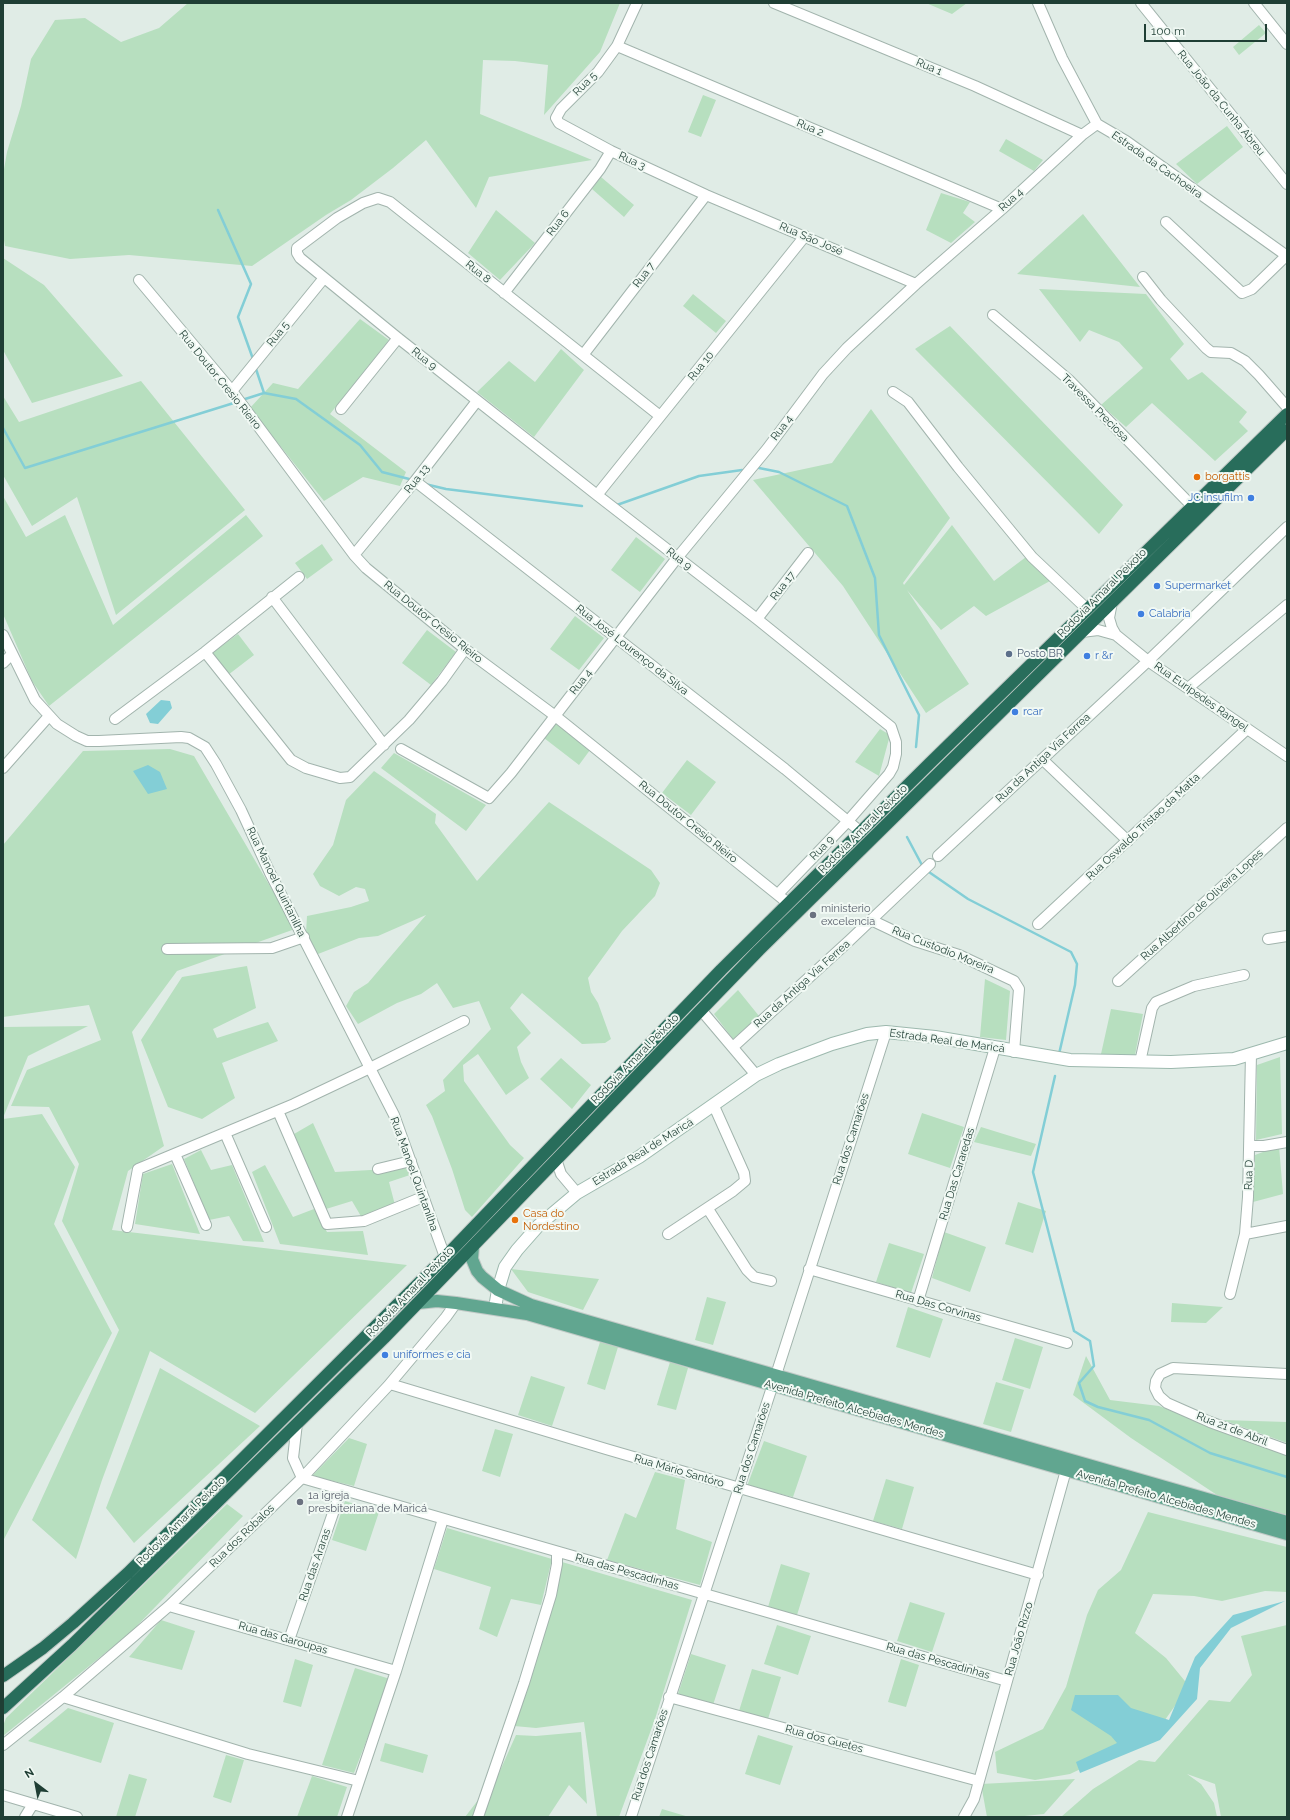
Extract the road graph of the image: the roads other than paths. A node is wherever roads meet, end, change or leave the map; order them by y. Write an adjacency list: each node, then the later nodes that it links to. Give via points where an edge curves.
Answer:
1 (637, 3): 7 (street)
2 (774, 3): 10 (street, Rua 1, via 975,86)
3 (1038, 3): 9 (street, via 1062,58)
4 (1141, 3): 12 (street, Rua João da Cunha Abreu)
5 (1254, 3): 6 (street)
6 (1287, 44)
7 (617, 46): 8 (street, Rua 5, via 598,72 567,102 557,116); 14 (street, Rua 2)
8 (559, 123): 11 (street, Rua 3)
9 (1097, 124): 10 (street, Rua 4); 17 (street, Estrada da Cachoeira, via 1126,140)
10 (1082, 135): 14 (street, Rua 4)
11 (611, 152): 13 (street, Rua 3); 23 (street, Rua 6)
12 (1287, 184)
13 (706, 195): 16 (street, Rua São José); 26 (street, Rua 7)
14 (1002, 209): 22 (street, Rua 4)
15 (1166, 222): 17 (street, via 1242,293 1247,292)
16 (805, 236): 22 (street, Rua São José); 33 (street, Rua 10)
17 (1287, 256)
18 (300, 258): 20 (street, Rua 9); 23 (street, Rua 8, via 296,251 300,245 359,205 378,198 390,202)
19 (1143, 277): 30 (street, via 1206,348 1211,352 1231,354 1245,361)
20 (324, 278): 25 (street, Rua 9); 28 (street, Rua 5)
21 (139, 280): 28 (street, Rua Doutor Cresio Rieiro)
22 (916, 284): 41 (street, Rua 4, via 823,374 767,449)
23 (504, 293): 26 (street, Rua 8)
24 (993, 315): 37 (street, Travessa Preciosa, via 1068,380)
25 (398, 338): 29 (street, Rua 9); 31 (street)
26 (583, 355): 33 (street, Rua 8)
27 (893, 392): 46 (street, via 908,402 1032,558)
28 (237, 398): 40 (street, Rua Doutor Cresio Rieiro)
29 (477, 401): 35 (street, Rua 13); 36 (street, Rua 9)
30 (1287, 407)
31 (341, 409)
32 (1287, 414): 37 (highway, Rodovia Amaral Peixoto)
33 (660, 416): 36 (street, Rua 10)
34 (1287, 430): 44 (highway, Rodovia Amaral Peixoto)
35 (415, 481): 40 (street, Rua 13); 51 (street, Rua José Lourenço da Silva)
36 (597, 495): 41 (street, Rua 9)
37 (1192, 506): 46 (highway, Rodovia Amaral Peixoto)
38 (1287, 527): 55 (street, Rua da Antiga Via Ferrea)
39 (808, 553): 47 (street, Rua 17)
40 (354, 555): 52 (street, Rua Doutor Cresio Rieiro, via 366,568)
41 (677, 558): 47 (street, Rua 9); 51 (street, Rua 4)
42 (299, 577): 43 (street)
43 (272, 597): 53 (street); 62 (street)
44 (1112, 602): 48 (highway, Rodovia Amaral Peixoto); 50 (street, via 1109,618)
45 (1287, 605): 57 (street)
46 (1087, 609): 69 (highway, Rodovia Amaral Peixoto)
47 (757, 619): 67 (street, Rua 9, via 880,717 894,733 896,754 893,767)
48 (1082, 632): 50 (street, Rua Euripedes Rangel, via 1098,630); 83 (highway, Rodovia Amaral Peixoto)
49 (3, 635): 54 (street, Rua Manoel Quintanilha)
50 (1116, 635): 55 (street, Rua Euripedes Rangel)
51 (616, 637): 59 (street, Rua 4); 67 (street, Rua José Lourenço da Silva)
52 (465, 649): 59 (street, Rua Doutor Cresio Rieiro); 62 (street, via 428,698)
53 (205, 652): 60 (street); 62 (street, via 282,750 298,765 333,777 350,777)
54 (12, 654): 56 (street); 58 (street, Rua Manoel Quintanilha, via 35,700)
55 (1148, 661): 57 (street, Rua Euripedes Rangel); 65 (street, Rua da Antiga Via Ferrea)
56 (3, 664)
57 (1188, 688): 61 (street, Rua Euripedes Rangel)
58 (49, 716): 66 (street); 78 (street, Rua Manoel Quintanilha, via 64,729 87,741 181,737 189,738 205,747 241,810 270,873)
59 (554, 716): 63 (street, Rua 4, via 489,798); 73 (street, Rua Doutor Cresio Rieiro)
60 (115, 719)
61 (1247, 729): 64 (street, Rua Euripedes Rangel); 70 (street, Rua Oswaldo Tristao da Matta)
62 (384, 745)
63 (401, 749)
64 (1287, 756)
65 (1042, 759): 70 (street); 71 (street, Rua da Antiga Via Ferrea)
66 (3, 768)
67 (848, 821): 69 (street, Rua José Lourenço da Silva); 73 (street, Rua 9)
68 (1287, 828): 82 (street, Rua Albertino de Oliveira Lopes)
69 (860, 832): 74 (highway, Rodovia Amaral Peixoto)
70 (1128, 840): 76 (street, Rua Oswaldo Tristao da Matta)
71 (938, 856)
72 (930, 864): 75 (street, Rua da Antiga Via Ferrea)
73 (778, 894): 74 (street, Rua Doutor Cresio Rieiro)
74 (788, 903): 115 (highway, Rodovia Amaral Peixoto)
75 (871, 920): 87 (street, Rua da Antiga Via Ferrea); 89 (street, Rua Custodio Moreira, via 915,941 960,955 1014,980 1019,989)
76 (1038, 924)
77 (1287, 936): 79 (street)
78 (304, 937): 80 (street, via 272,948); 92 (street, Rua Manoel Quintanilha)
79 (1268, 940)
80 (167, 949)
81 (1244, 975): 91 (street, via 1194,986 1156,1002 1152,1008)
82 (1118, 981)
83 (701, 1010): 87 (street); 100 (highway, Rodovia Amaral Peixoto)
84 (464, 1021): 92 (street)
85 (886, 1032): 88 (main road, Estrada Real de Maricá, via 935,1037); 93 (main road, Estrada Real de Maricá, via 867,1034 832,1044); 116 (street, Rua dos Camarões)
86 (1287, 1043): 90 (main road, Estrada Real de Maricá)
87 (733, 1047): 93 (street)
88 (995, 1048): 89 (main road, Estrada Real de Maricá); 120 (street, Rua Das Cararedas)
89 (1014, 1052): 91 (main road, Estrada Real de Maricá, via 1070,1060)
90 (1251, 1054): 91 (main road, Estrada Real de Maricá, via 1234,1059); 98 (street, Rua D)
91 (1140, 1062)
92 (370, 1068): 95 (street); 101 (street, Rua Manoel Quintanilha, via 394,1115)
93 (756, 1075): 94 (main road, Estrada Real de Maricá)
94 (714, 1106): 105 (main road, Estrada Real de Maricá, via 639,1157); 107 (street, via 745,1178 743,1184)
95 (278, 1111): 96 (street); 106 (street, via 327,1224 364,1221)
96 (225, 1133): 99 (street); 111 (street)
97 (1287, 1142): 98 (street)
98 (1250, 1146): 113 (street, Rua D)
99 (175, 1154): 108 (street); 110 (street, via 138,1169)
100 (556, 1159): 102 (highway, Rodovia Amaral Peixoto); 104 (street)
101 (411, 1161): 103 (street); 106 (street, Rua Manoel Quintanilha)
102 (547, 1168): 104 (street); 114 (highway, Rodovia Amaral Peixoto)
103 (378, 1169)
104 (561, 1174): 105 (street)
105 (577, 1193): 118 (main road, Estrada Real de Maricá, via 539,1224 517,1250 505,1267)
106 (423, 1197): 115 (street, Rua Manoel Quintanilha)
107 (708, 1209): 112 (street); 117 (street, via 747,1270 754,1277)
108 (206, 1225)
109 (1287, 1226): 113 (street)
110 (127, 1227)
111 (266, 1227)
112 (668, 1234)
113 (1245, 1234): 119 (street, Rua D)
114 (473, 1246): 118 (main road, Avenida Prefeito Alcebíades Mendes, via 472,1259 477,1271); 121 (highway, Rodovia Amaral Peixoto)
115 (445, 1257): 144 (highway, Rodovia Amaral Peixoto, via 118,1583 74,1623)
116 (809, 1269): 120 (street, Rua Das Corvinas); 127 (street, Rua dos Camarões)
117 (771, 1281)
118 (498, 1290): 123 (main road, Estrada Real de Maricá); 124 (main road, Avenida Prefeito Alcebíades Mendes)
119 (1230, 1294)
120 (918, 1301): 125 (street, Rua Das Corvinas)
121 (418, 1303): 122 (main road, Avenida Prefeito Alcebíades Mendes); 129 (highway, Rodovia Amaral Peixoto)
122 (456, 1303): 123 (main road, Avenida Prefeito Alcebíades Mendes); 128 (street, Rua dos Robalos)
123 (495, 1308): 124 (main road, Avenida Prefeito Alcebíades Mendes)
124 (549, 1315): 127 (main road, Avenida Prefeito Alcebíades Mendes)
125 (1067, 1343)
126 (1287, 1374): 130 (street, Rua 21 de Abril, via 1173,1368 1160,1374 1155,1388 1167,1403 1210,1422)
127 (774, 1380): 131 (main road, Avenida Prefeito Alcebíades Mendes); 133 (street, Rua dos Camarões)
128 (390, 1384): 132 (street, Rua dos Robalos); 133 (street, Rua Mário Santóro)
129 (298, 1423): 132 (street, via 293,1458); 148 (highway, Rodovia Amaral Peixoto, via 88,1630)
130 (1287, 1450)
131 (1068, 1465): 136 (main road, Avenida Prefeito Alcebíades Mendes); 137 (main road, Avenida Prefeito Alcebíades Mendes); 139 (street, Rua João Rizzo)
132 (302, 1478): 134 (street, Rua das Pescadinhas); 141 (street, Rua dos Robalos)
133 (739, 1488): 139 (street, Rua Mário Santóro); 140 (street, Rua dos Camarões)
134 (341, 1490): 135 (street, Rua das Pescadinhas); 142 (street, Rua das Araras)
135 (443, 1519): 138 (street, Rua das Pescadinhas); 143 (street)
136 (1287, 1522)
137 (1287, 1534)
138 (557, 1552): 140 (street, Rua das Pescadinhas); 158 (street, via 551,1595)
139 (1038, 1575): 145 (street, Rua João Rizzo)
140 (704, 1594): 145 (street, Rua das Pescadinhas); 147 (street, Rua dos Camarões)
141 (169, 1606): 142 (street, Rua das Garoupas); 146 (street, Rua dos Robalos)
142 (289, 1640): 143 (street, Rua das Garoupas)
143 (396, 1671): 151 (street)
144 (3, 1676)
145 (1007, 1681): 152 (street, Rua João Rizzo)
146 (63, 1697): 150 (street, Rua dos Robalos); 151 (street, via 248,1754)
147 (669, 1697): 152 (street, Rua dos Guetes); 159 (street, Rua dos Camarões)
148 (7, 1705): 149 (street)
149 (3, 1712)
150 (3, 1745)
151 (359, 1781): 157 (street)
152 (979, 1781): 160 (street, Rua João Rizzo, via 974,1799)
153 (3, 1795): 154 (street)
154 (33, 1804): 155 (street); 156 (street)
155 (25, 1817)
156 (77, 1817)
157 (347, 1817)
158 (478, 1817)
159 (630, 1817)
160 (964, 1817)

